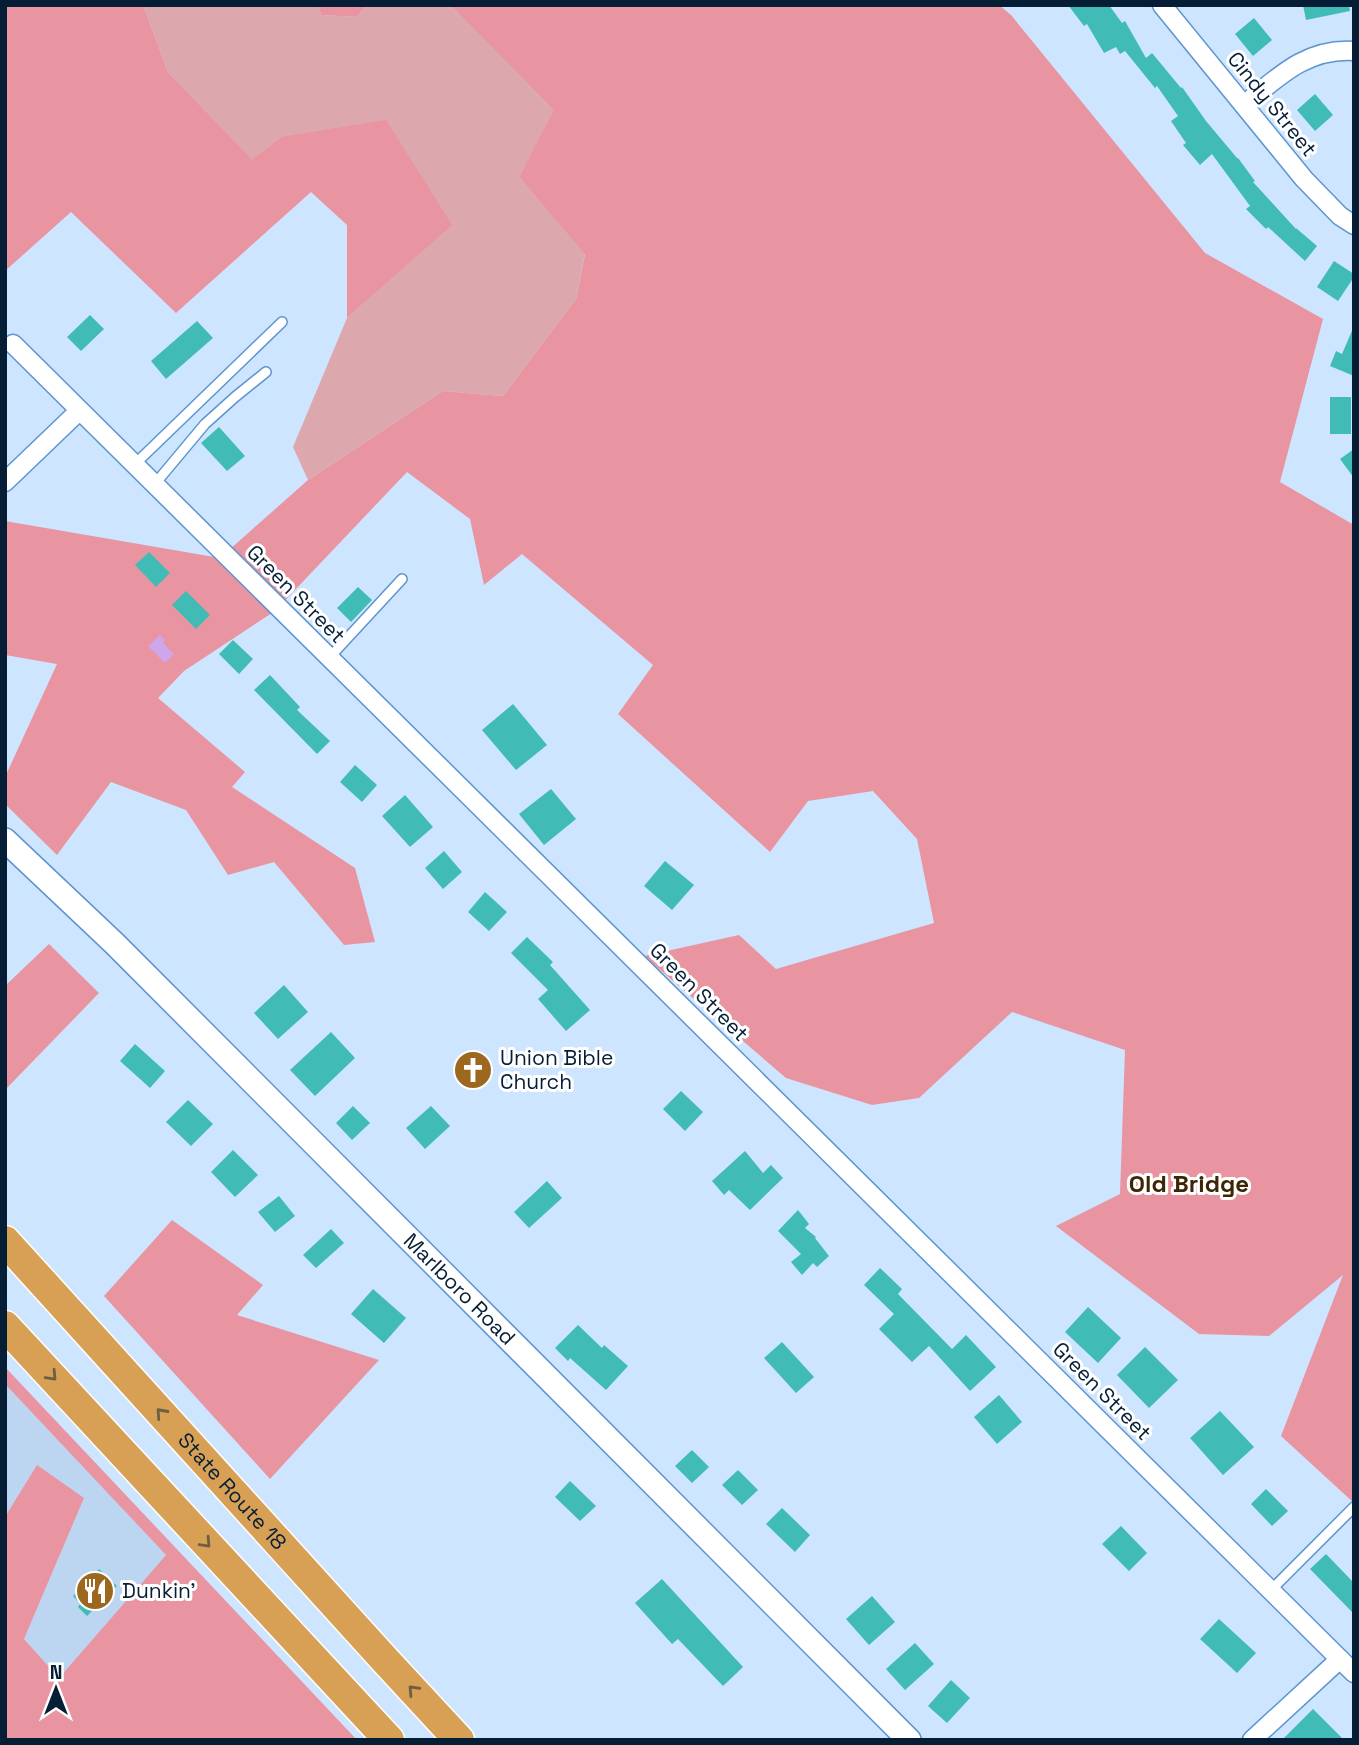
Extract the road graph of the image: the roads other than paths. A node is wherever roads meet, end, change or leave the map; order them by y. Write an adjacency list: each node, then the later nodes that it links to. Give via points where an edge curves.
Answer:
1 (1163, 5): 3 (street, Cindy Street)
2 (1354, 51): 3 (street, via 1312,56)
3 (1244, 105): 4 (street, Cindy Street, via 1304,179)
4 (1354, 225)
5 (282, 322): 9 (lane)
6 (13, 344): 8 (street, Green Street)
7 (267, 372): 11 (lane, via 205,424)
8 (79, 411): 9 (street, Green Street); 10 (street)
9 (134, 465): 11 (street, Green Street)
10 (5, 482)
11 (154, 485): 13 (street, Green Street)
12 (402, 579): 13 (lane)
13 (328, 658): 18 (street, Green Street)
14 (5, 840): 23 (street, Marlboro Road)
15 (5, 1241): 22 (highway, State Route 18, one-way to 15)
16 (5, 1326): 21 (highway, one-way to 21)
17 (1354, 1507): 18 (lane)
18 (1271, 1591): 19 (street, Green Street)
19 (1340, 1659): 20 (street, Green Street); 24 (street)
20 (1354, 1673)
21 (389, 1740)
22 (459, 1740)
23 (909, 1740)
24 (1252, 1740)

